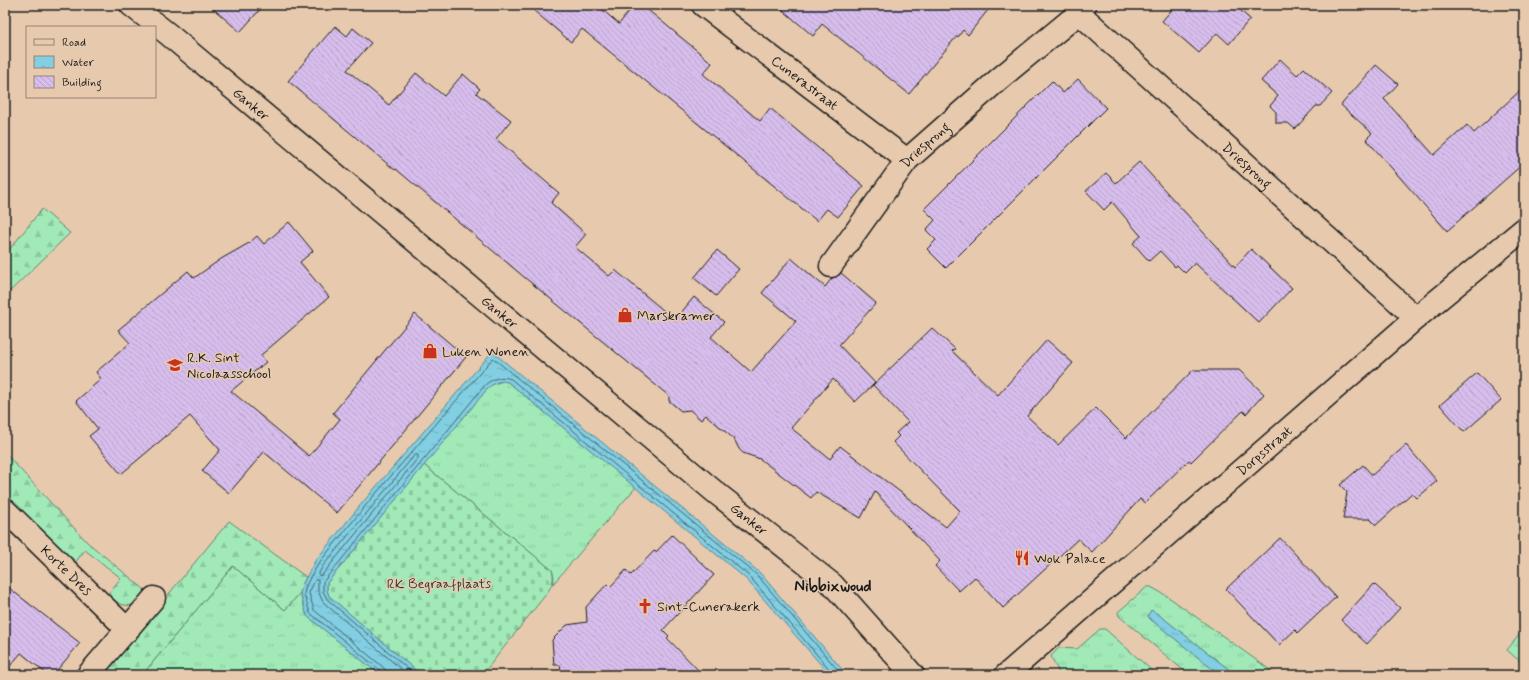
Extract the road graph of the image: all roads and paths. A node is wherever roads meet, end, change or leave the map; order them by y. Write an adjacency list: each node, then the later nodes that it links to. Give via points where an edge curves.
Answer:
1 (131, 5): 12 (street, Ganker, via 715,492 833,585)
2 (703, 5): 4 (street, Cunerastraat)
3 (1082, 9): 4 (street, Driesprong); 7 (street, Driesprong)
4 (907, 160): 6 (street, Driesprong)
5 (1524, 229): 7 (street, Dorpsstraat)
6 (831, 266)
7 (1416, 318): 13 (street, Dorpsstraat)
8 (5, 510): 10 (street, Korte Dres)
9 (154, 598): 10 (street)
10 (128, 630): 11 (street)
11 (88, 675)
12 (913, 675)
13 (1006, 675)

